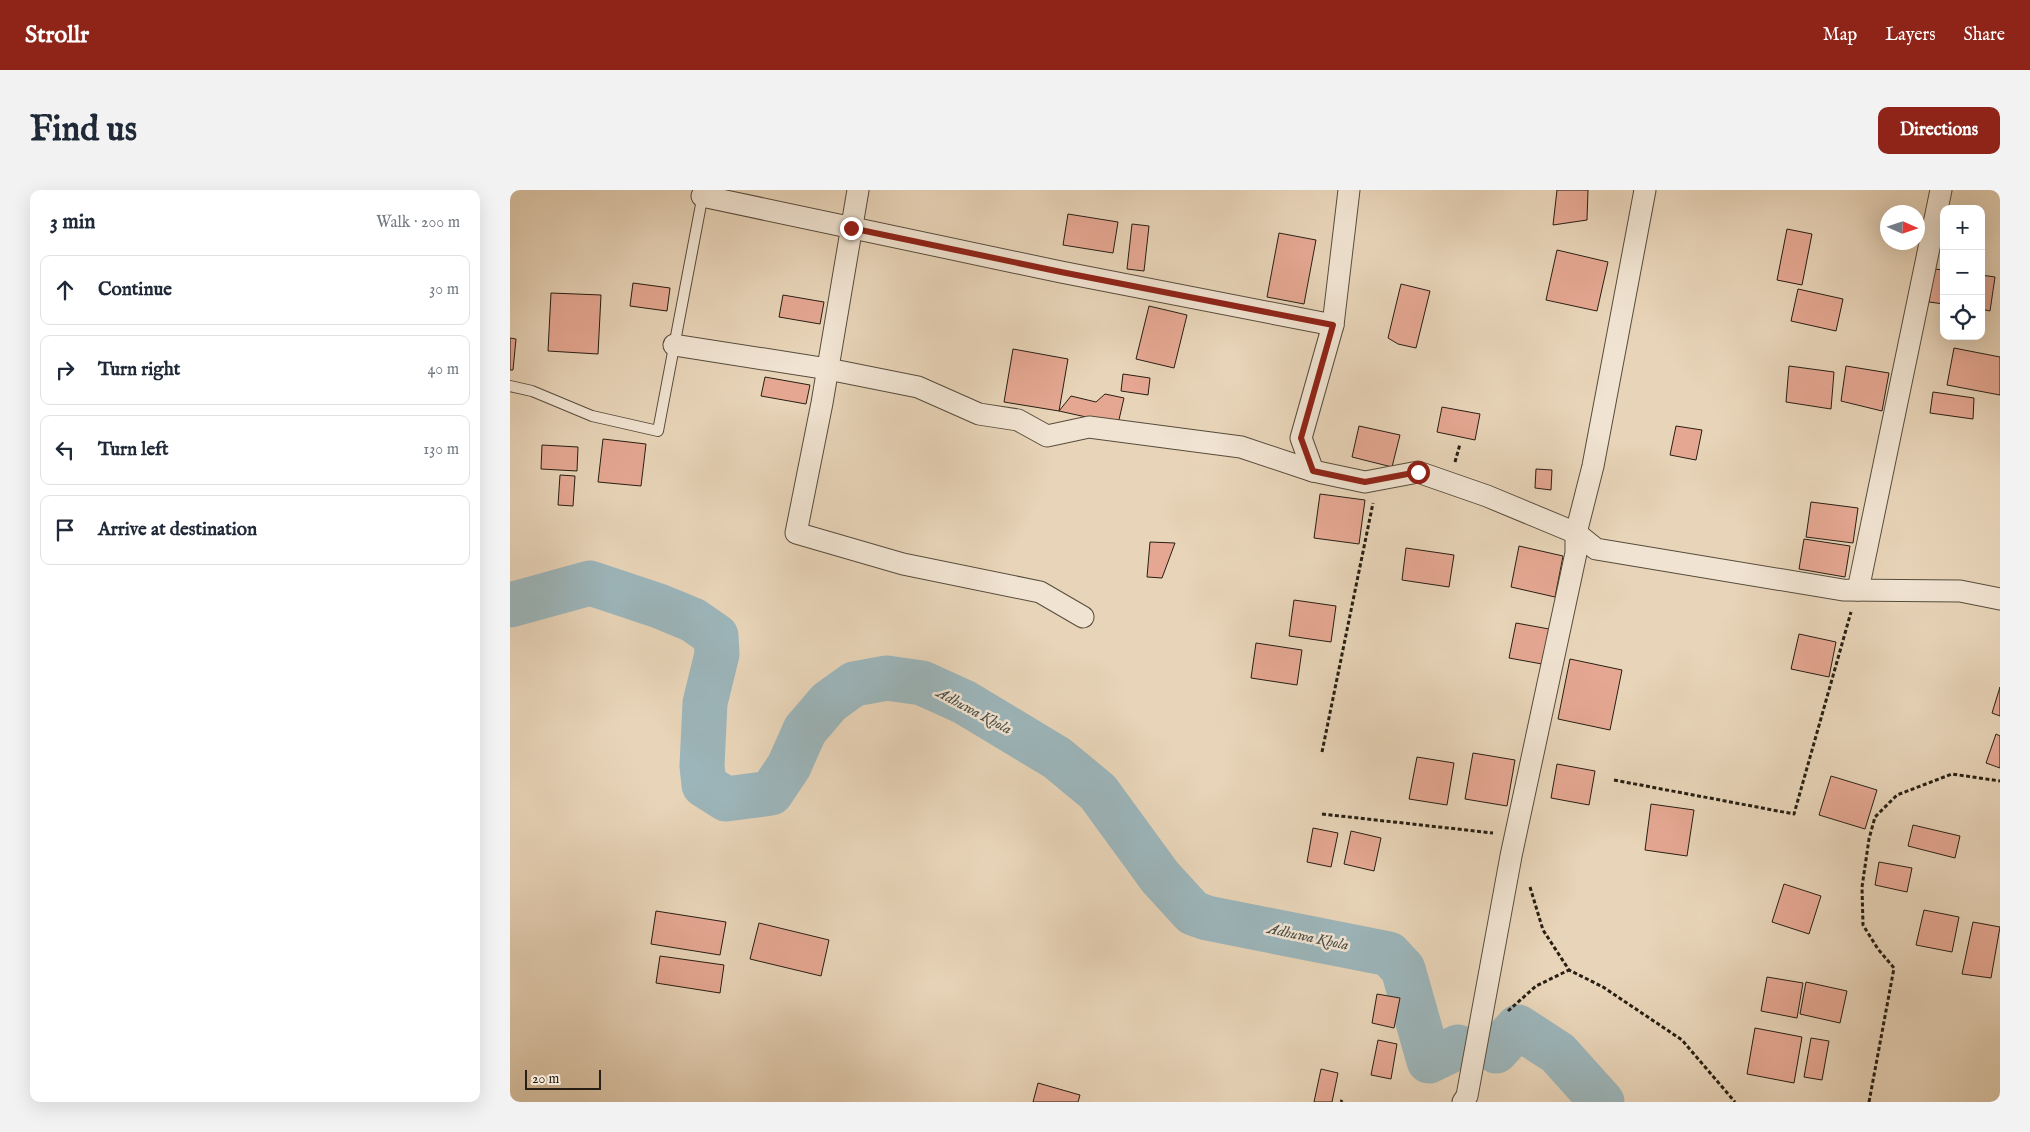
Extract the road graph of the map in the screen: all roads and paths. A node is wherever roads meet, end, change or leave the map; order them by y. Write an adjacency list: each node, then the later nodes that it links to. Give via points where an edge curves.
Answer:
1 (858, 190): 6 (street)
2 (1349, 190): 7 (street)
3 (1645, 190): 13 (street, via 1593,466)
4 (1941, 190): 14 (street)
5 (703, 193): 6 (street); 8 (lane)
6 (851, 228): 7 (street); 9 (street)
7 (1333, 325): 11 (street, via 1301,438)
8 (674, 346): 9 (street); 10 (lane, via 658,431 592,416 532,391)
9 (828, 369): 11 (street, via 918,386 979,414 1018,420 1047,436 1089,427 1241,447); 16 (street, via 796,534 903,564 1040,592)
10 (510, 386)
11 (1313, 471): 12 (street, via 1365,482)
12 (1378, 480): 13 (street, via 1418,472); 17 (path)
13 (1576, 533): 14 (street, via 1596,549); 21 (street, via 1576,553)
14 (1858, 590): 15 (street, via 1960,591); 18 (path, via 1794,814)
15 (2000, 599)
16 (1083, 617)
17 (1322, 752)
18 (1614, 780)
19 (2000, 781): 26 (path, via 1952,774 1897,795 1875,817 1868,839 1862,888 1863,925 1894,968)
20 (1322, 814): 21 (path)
21 (1514, 846): 22 (path, via 1525,868 1543,930); 24 (street)
22 (1569, 970): 23 (path, via 1536,986); 25 (path, via 1603,987 1682,1040)
23 (1506, 1012)
24 (1463, 1102)
25 (1735, 1102)
26 (1869, 1102)

